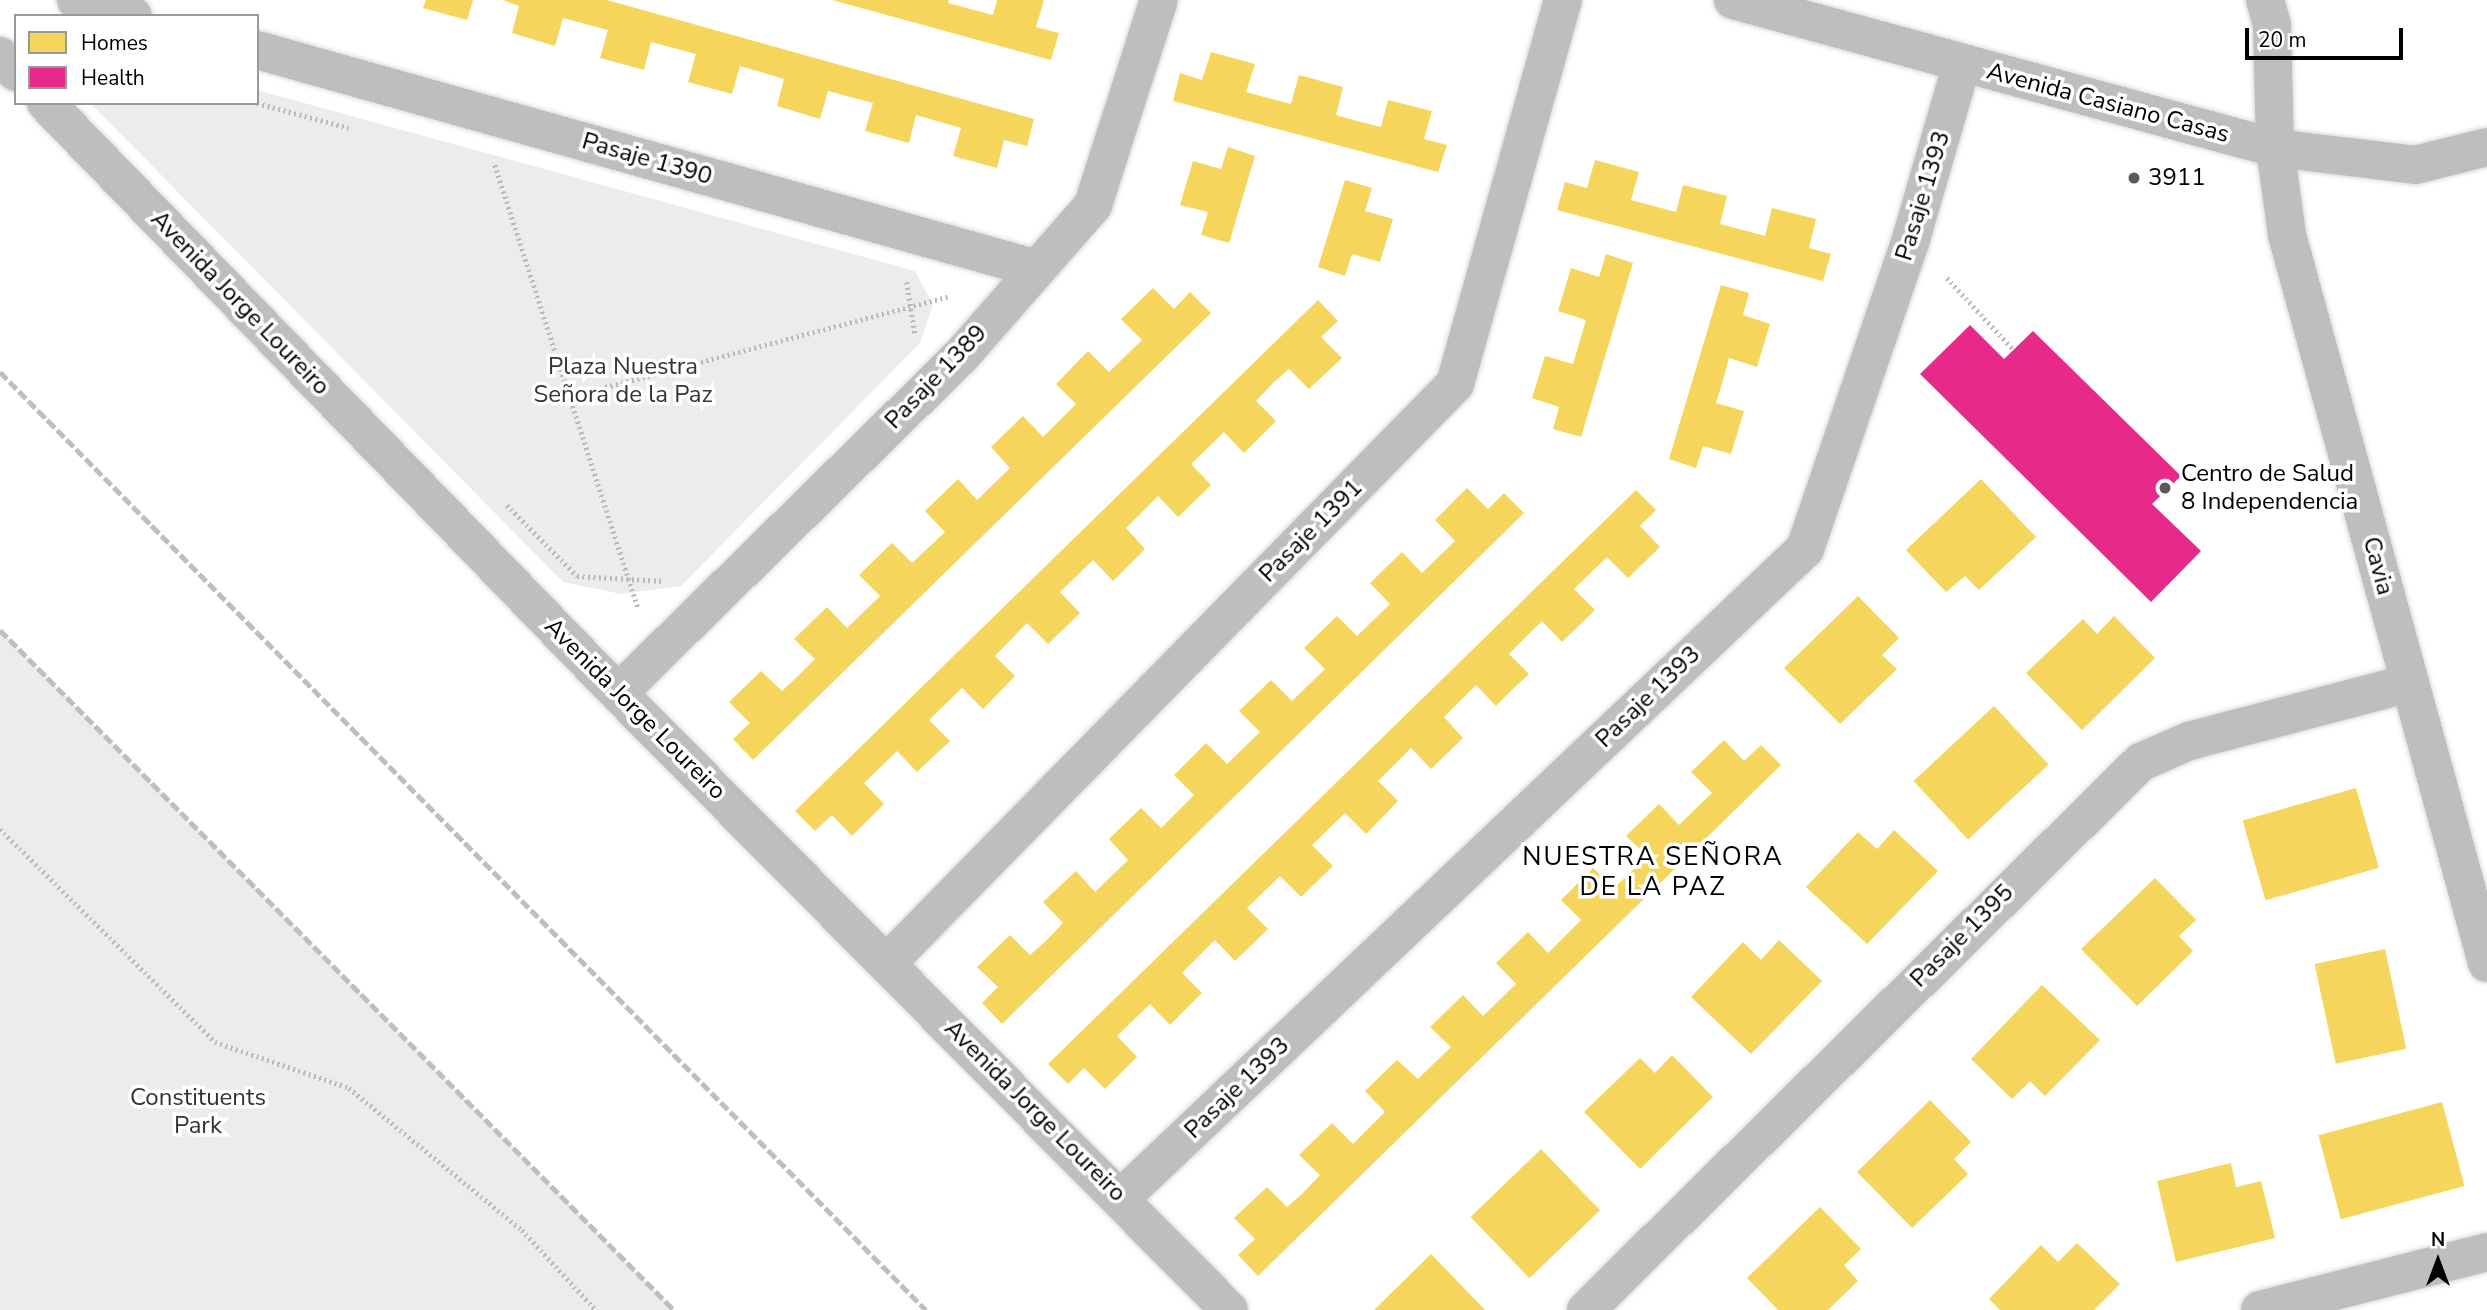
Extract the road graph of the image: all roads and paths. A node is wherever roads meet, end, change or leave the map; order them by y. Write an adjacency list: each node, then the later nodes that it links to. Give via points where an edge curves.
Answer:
1 (76, 0): 6 (street)
2 (1159, 0): 20 (street, Pasaje 1389, via 1093,205)
3 (1563, 0): 34 (street, Pasaje 1391, via 1455,384)
4 (1733, 0): 9 (street, Avenida Casiano Casas)
5 (2265, 0): 16 (street, Cavia, via 2272,25)
6 (126, 14)
7 (259, 51): 13 (street, Pasaje 1390)
8 (0, 55): 10 (street)
9 (1962, 63): 16 (street, Avenida Casiano Casas); 19 (street, Pasaje 1393)
10 (14, 70)
11 (259, 104): 14 (path)
12 (48, 105): 32 (street, Avenida Jorge Loureiro)
13 (505, 119): 17 (path); 20 (street, Pasaje 1390)
14 (362, 132)
15 (2487, 147): 16 (street, Avenida Casiano Casas, via 2415,165)
16 (2275, 148): 31 (street, Cavia, via 2287,235)
17 (494, 168): 18 (path); 26 (path)
18 (507, 172)
19 (1911, 239): 25 (path); 36 (street, Pasaje 1393, via 1805,549)
20 (1037, 269): 30 (street, Pasaje 1389, via 961,356)
21 (897, 279): 23 (path, via 910,283)
22 (962, 292): 23 (path)
23 (913, 308): 24 (path, via 915,333); 26 (path)
24 (906, 343)
25 (2014, 350)
26 (568, 397): 29 (path)
27 (674, 571): 29 (path, via 664,581)
28 (577, 576): 29 (path)
29 (626, 579): 30 (path)
30 (656, 656): 32 (street, Pasaje 1389)
31 (2410, 683): 35 (street, Cavia); 40 (street, Pasaje 1395, via 2189,741 2141,761)
32 (618, 693): 34 (street, Avenida Jorge Loureiro)
33 (0, 829): 38 (path, via 215,1042 349,1088 522,1230)
34 (887, 963): 36 (street, Avenida Jorge Loureiro)
35 (2487, 963)
36 (1121, 1198): 39 (street, Avenida Jorge Loureiro)
37 (2487, 1252): 41 (street)
38 (596, 1310)
39 (1229, 1310)
40 (1586, 1310)
41 (2260, 1310)

